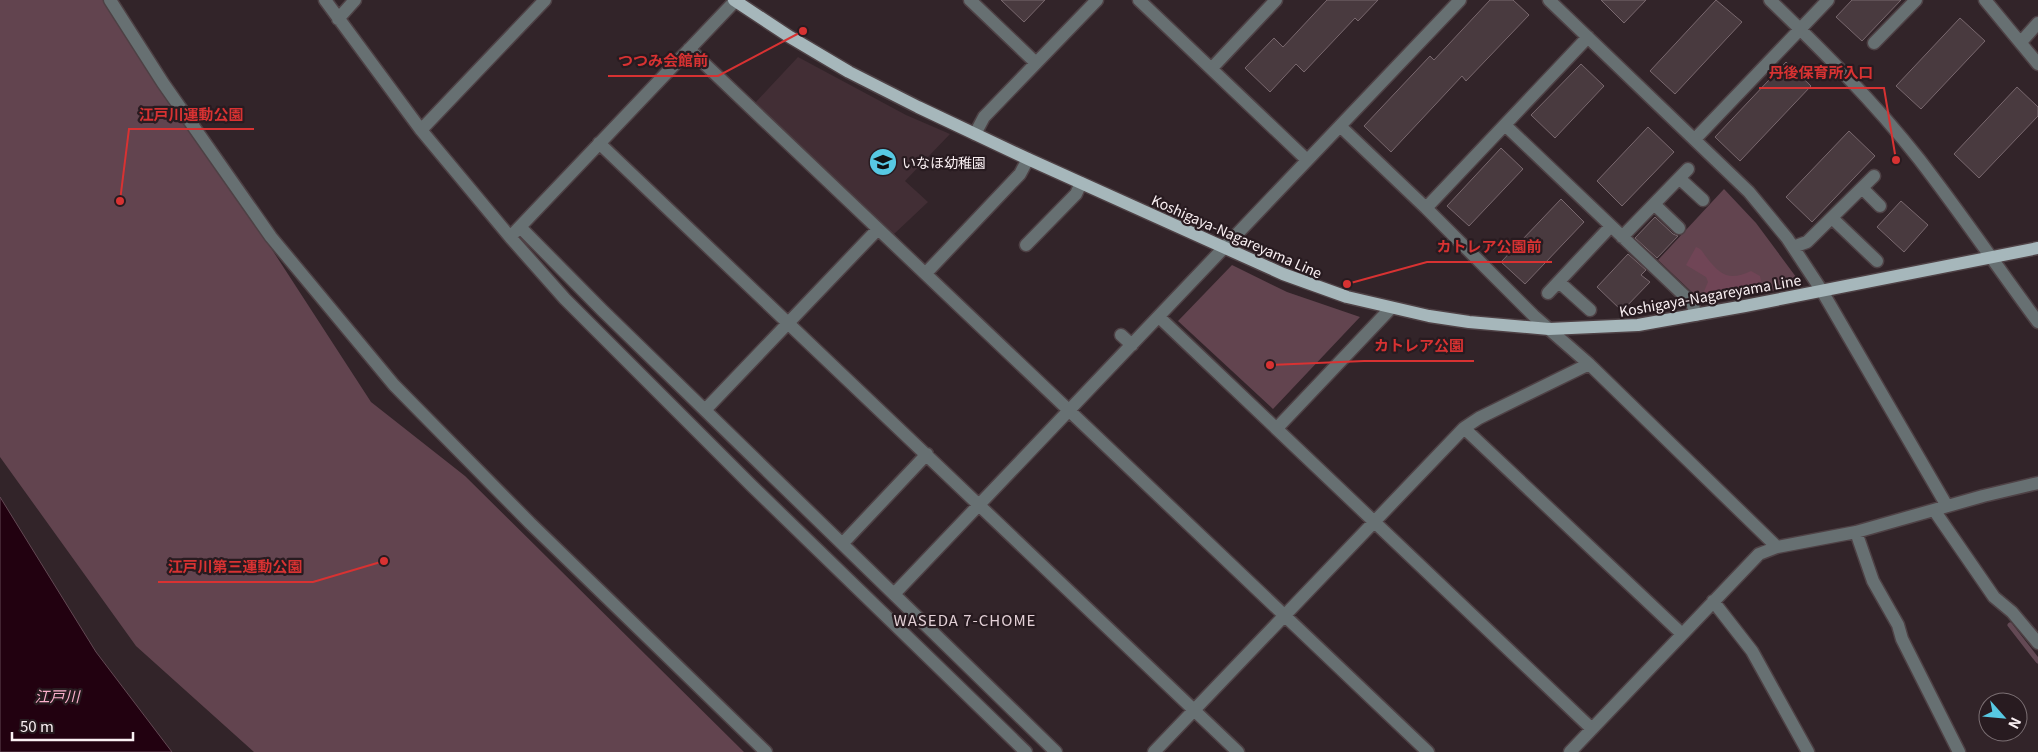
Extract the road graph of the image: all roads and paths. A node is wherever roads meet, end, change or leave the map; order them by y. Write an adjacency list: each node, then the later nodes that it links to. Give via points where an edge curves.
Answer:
1 (110, 0): 88 (street, via 271,236 394,385 530,523)
2 (325, 0): 16 (street)
3 (355, 0): 16 (street)
4 (545, 0): 28 (street)
5 (735, 0): 22 (street); 29 (main road, Koshigaya-Nagareyama Line, via 849,72)
6 (970, 0): 23 (street)
7 (1097, 0): 23 (street)
8 (1139, 0): 25 (street)
9 (1276, 0): 25 (street)
10 (1460, 0): 27 (street)
11 (1549, 0): 19 (street)
12 (1770, 0): 18 (street)
13 (1828, 0): 18 (street)
14 (1916, 0): 21 (street)
15 (1985, 0): 20 (street)
16 (338, 19): 28 (street)
17 (2038, 23): 20 (street)
18 (1800, 29): 30 (street); 52 (street, via 1873,105 1918,158)
19 (1588, 38): 26 (street); 30 (street)
20 (2021, 42): 24 (street)
21 (1874, 43)
22 (689, 49): 31 (street); 45 (street)
23 (1036, 63): 29 (street, via 984,117)
24 (2038, 64)
25 (1212, 68): 33 (street)
26 (1505, 125): 40 (street); 42 (street)
27 (1340, 126): 33 (street); 40 (street)
28 (421, 130): 46 (street)
29 (975, 134): 32 (main road, Koshigaya-Nagareyama Line)
30 (1695, 139): 49 (street, via 1749,192)
31 (599, 144): 43 (street); 63 (street)
32 (1028, 159): 35 (main road, Koshigaya-Nagareyama Line); 54 (street, via 1020,174)
33 (1307, 160): 50 (street)
34 (1874, 176): 36 (street)
35 (1081, 183): 48 (street, via 1076,194); 50 (main road, Koshigaya-Nagareyama Line)
36 (1862, 188): 39 (street); 41 (street)
37 (1704, 200): 38 (street, via 1684,174)
38 (1654, 204): 44 (street); 47 (street)
39 (1880, 206)
40 (1426, 208): 64 (street)
41 (1832, 218): 49 (street, via 1807,242); 53 (street)
42 (1610, 226): 47 (street); 55 (street)
43 (520, 227): 46 (street); 68 (street)
44 (1679, 228)
45 (878, 229): 54 (street); 63 (street)
46 (510, 237): 89 (street, via 565,300)
47 (1622, 237): 60 (street, via 1692,303)
48 (1026, 245)
49 (1793, 247): 56 (street)
50 (1224, 248): 58 (main road, Koshigaya-Nagareyama Line, via 1314,286); 61 (street)
51 (2038, 248): 52 (main road, Koshigaya-Nagareyama Line)
52 (1992, 258): 56 (main road, Koshigaya-Nagareyama Line); 62 (street)
53 (1877, 261)
54 (926, 273): 69 (street)
55 (1559, 282): 57 (street); 59 (street)
56 (1822, 291): 60 (main road, Koshigaya-Nagareyama Line); 75 (street)
57 (1548, 293)
58 (1391, 308): 64 (main road, Koshigaya-Nagareyama Line, via 1469,322); 70 (street)
59 (1590, 310)
60 (1696, 315): 64 (main road, Koshigaya-Nagareyama Line, via 1638,325)
61 (1159, 317): 66 (street); 70 (street)
62 (2038, 322)
63 (788, 323): 68 (street); 72 (street)
64 (1549, 329): 67 (street)
65 (1121, 335): 66 (street)
66 (1132, 345): 69 (street)
67 (1589, 364): 71 (street); 80 (street)
68 (705, 410): 79 (street)
69 (1069, 410): 74 (street); 83 (street)
70 (1277, 428): 77 (street)
71 (1464, 428): 77 (street); 84 (street)
72 (926, 454): 74 (street); 79 (street)
73 (2038, 483): 75 (street)
74 (979, 506): 81 (street); 86 (street)
75 (1947, 506): 76 (street)
76 (1934, 510): 78 (street); 85 (street, via 1994,597 2012,612)
77 (1374, 523): 83 (street); 87 (street)
78 (1856, 532): 80 (street); 96 (street, via 1874,581)
79 (843, 543): 81 (street)
80 (1777, 547): 82 (street, via 1759,554)
81 (894, 594): 90 (street)
82 (1713, 601): 84 (street); 95 (street, via 1752,651)
83 (1285, 616): 86 (street); 93 (street)
84 (1682, 634): 87 (street)
85 (2038, 643)
86 (1194, 710): 91 (street); 92 (street)
87 (1592, 728): 94 (street)
88 (766, 752)
89 (1026, 752)
90 (1056, 752)
91 (1154, 752)
92 (1238, 752)
93 (1428, 752)
94 (1570, 752)
95 (1808, 752)
96 (1959, 752)

